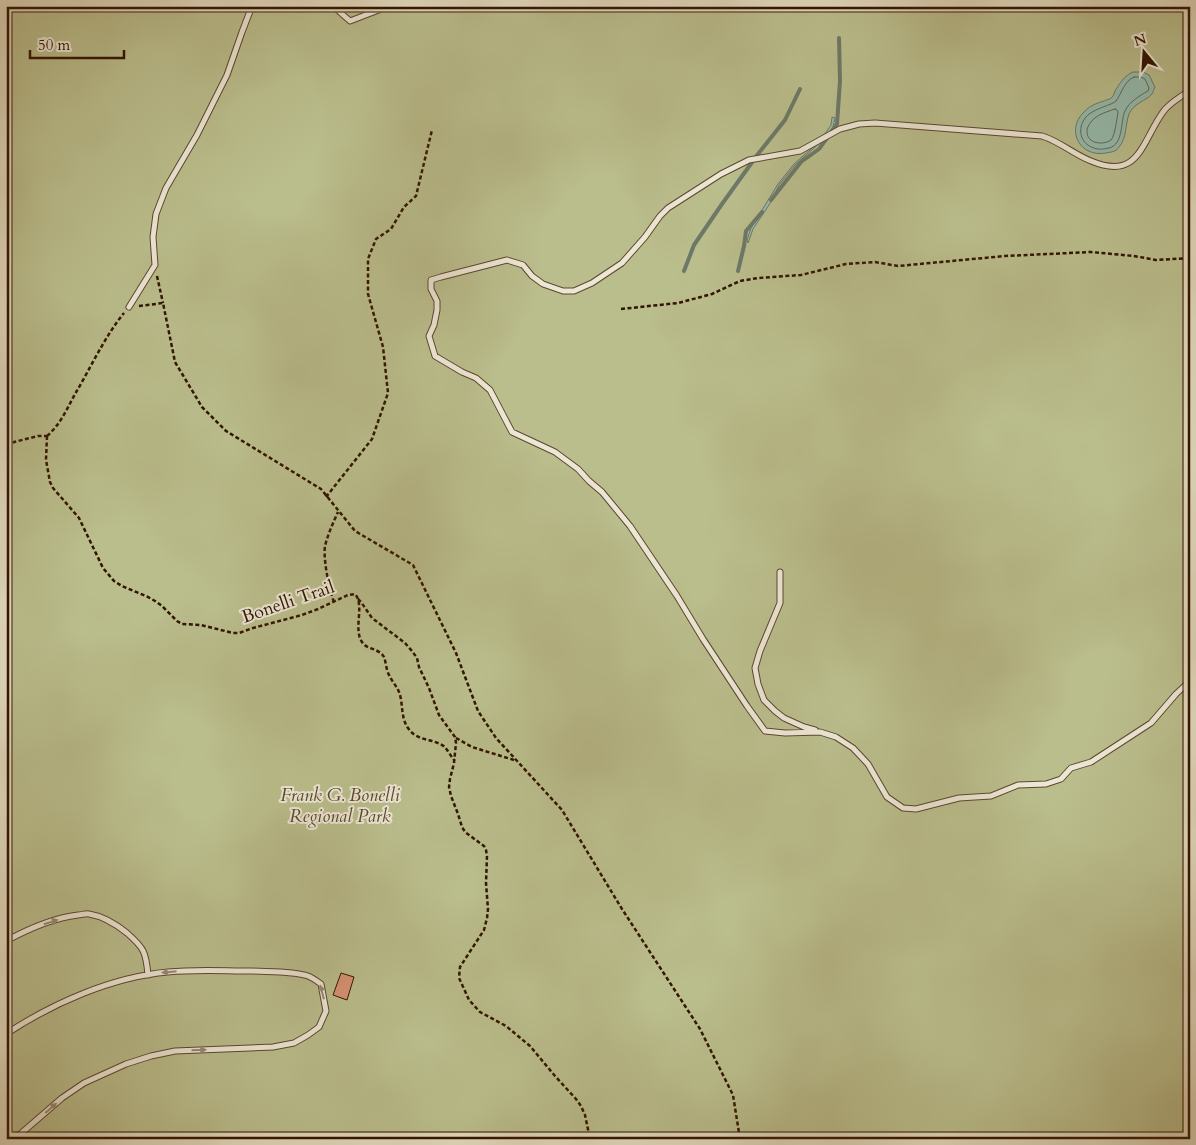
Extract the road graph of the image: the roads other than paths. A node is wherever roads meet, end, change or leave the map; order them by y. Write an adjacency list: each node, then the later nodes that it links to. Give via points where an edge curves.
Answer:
1 (252, 6): 5 (lane, via 227,75 166,188 156,214 153,237 155,264)
2 (333, 6): 3 (lane, via 350,21)
3 (389, 6)
4 (1190, 90): 8 (lane, via 1168,106 1140,152 1126,165 1090,161 1042,136 859,124 840,129 800,151 749,160 721,174 668,208 622,263 574,291 543,284 523,265 507,260 431,280 437,302 430,336 435,356 476,378 490,390 512,432 555,452 578,468 602,492 630,526 765,731)
5 (129, 308)
6 (780, 572): 8 (lane, via 780,602 755,668 758,684 764,700 784,718)
7 (1190, 681): 8 (lane, via 1151,723 1091,762 1071,768 1060,779 1046,784 1018,786 991,796 959,798 916,809 903,808 887,797 868,764 853,748)
8 (820, 732)
9 (6, 941): 10 (lane, one-way to 10, via 42,924 89,914 105,919 137,942 145,952)
10 (148, 975): 11 (lane, via 78,995); 12 (lane, one-way to 10, via 84,1083 126,1064 175,1051 273,1047 294,1043 319,1027 326,1012 321,984 298,974 202,970)
11 (6, 1034)
12 (13, 1139)

